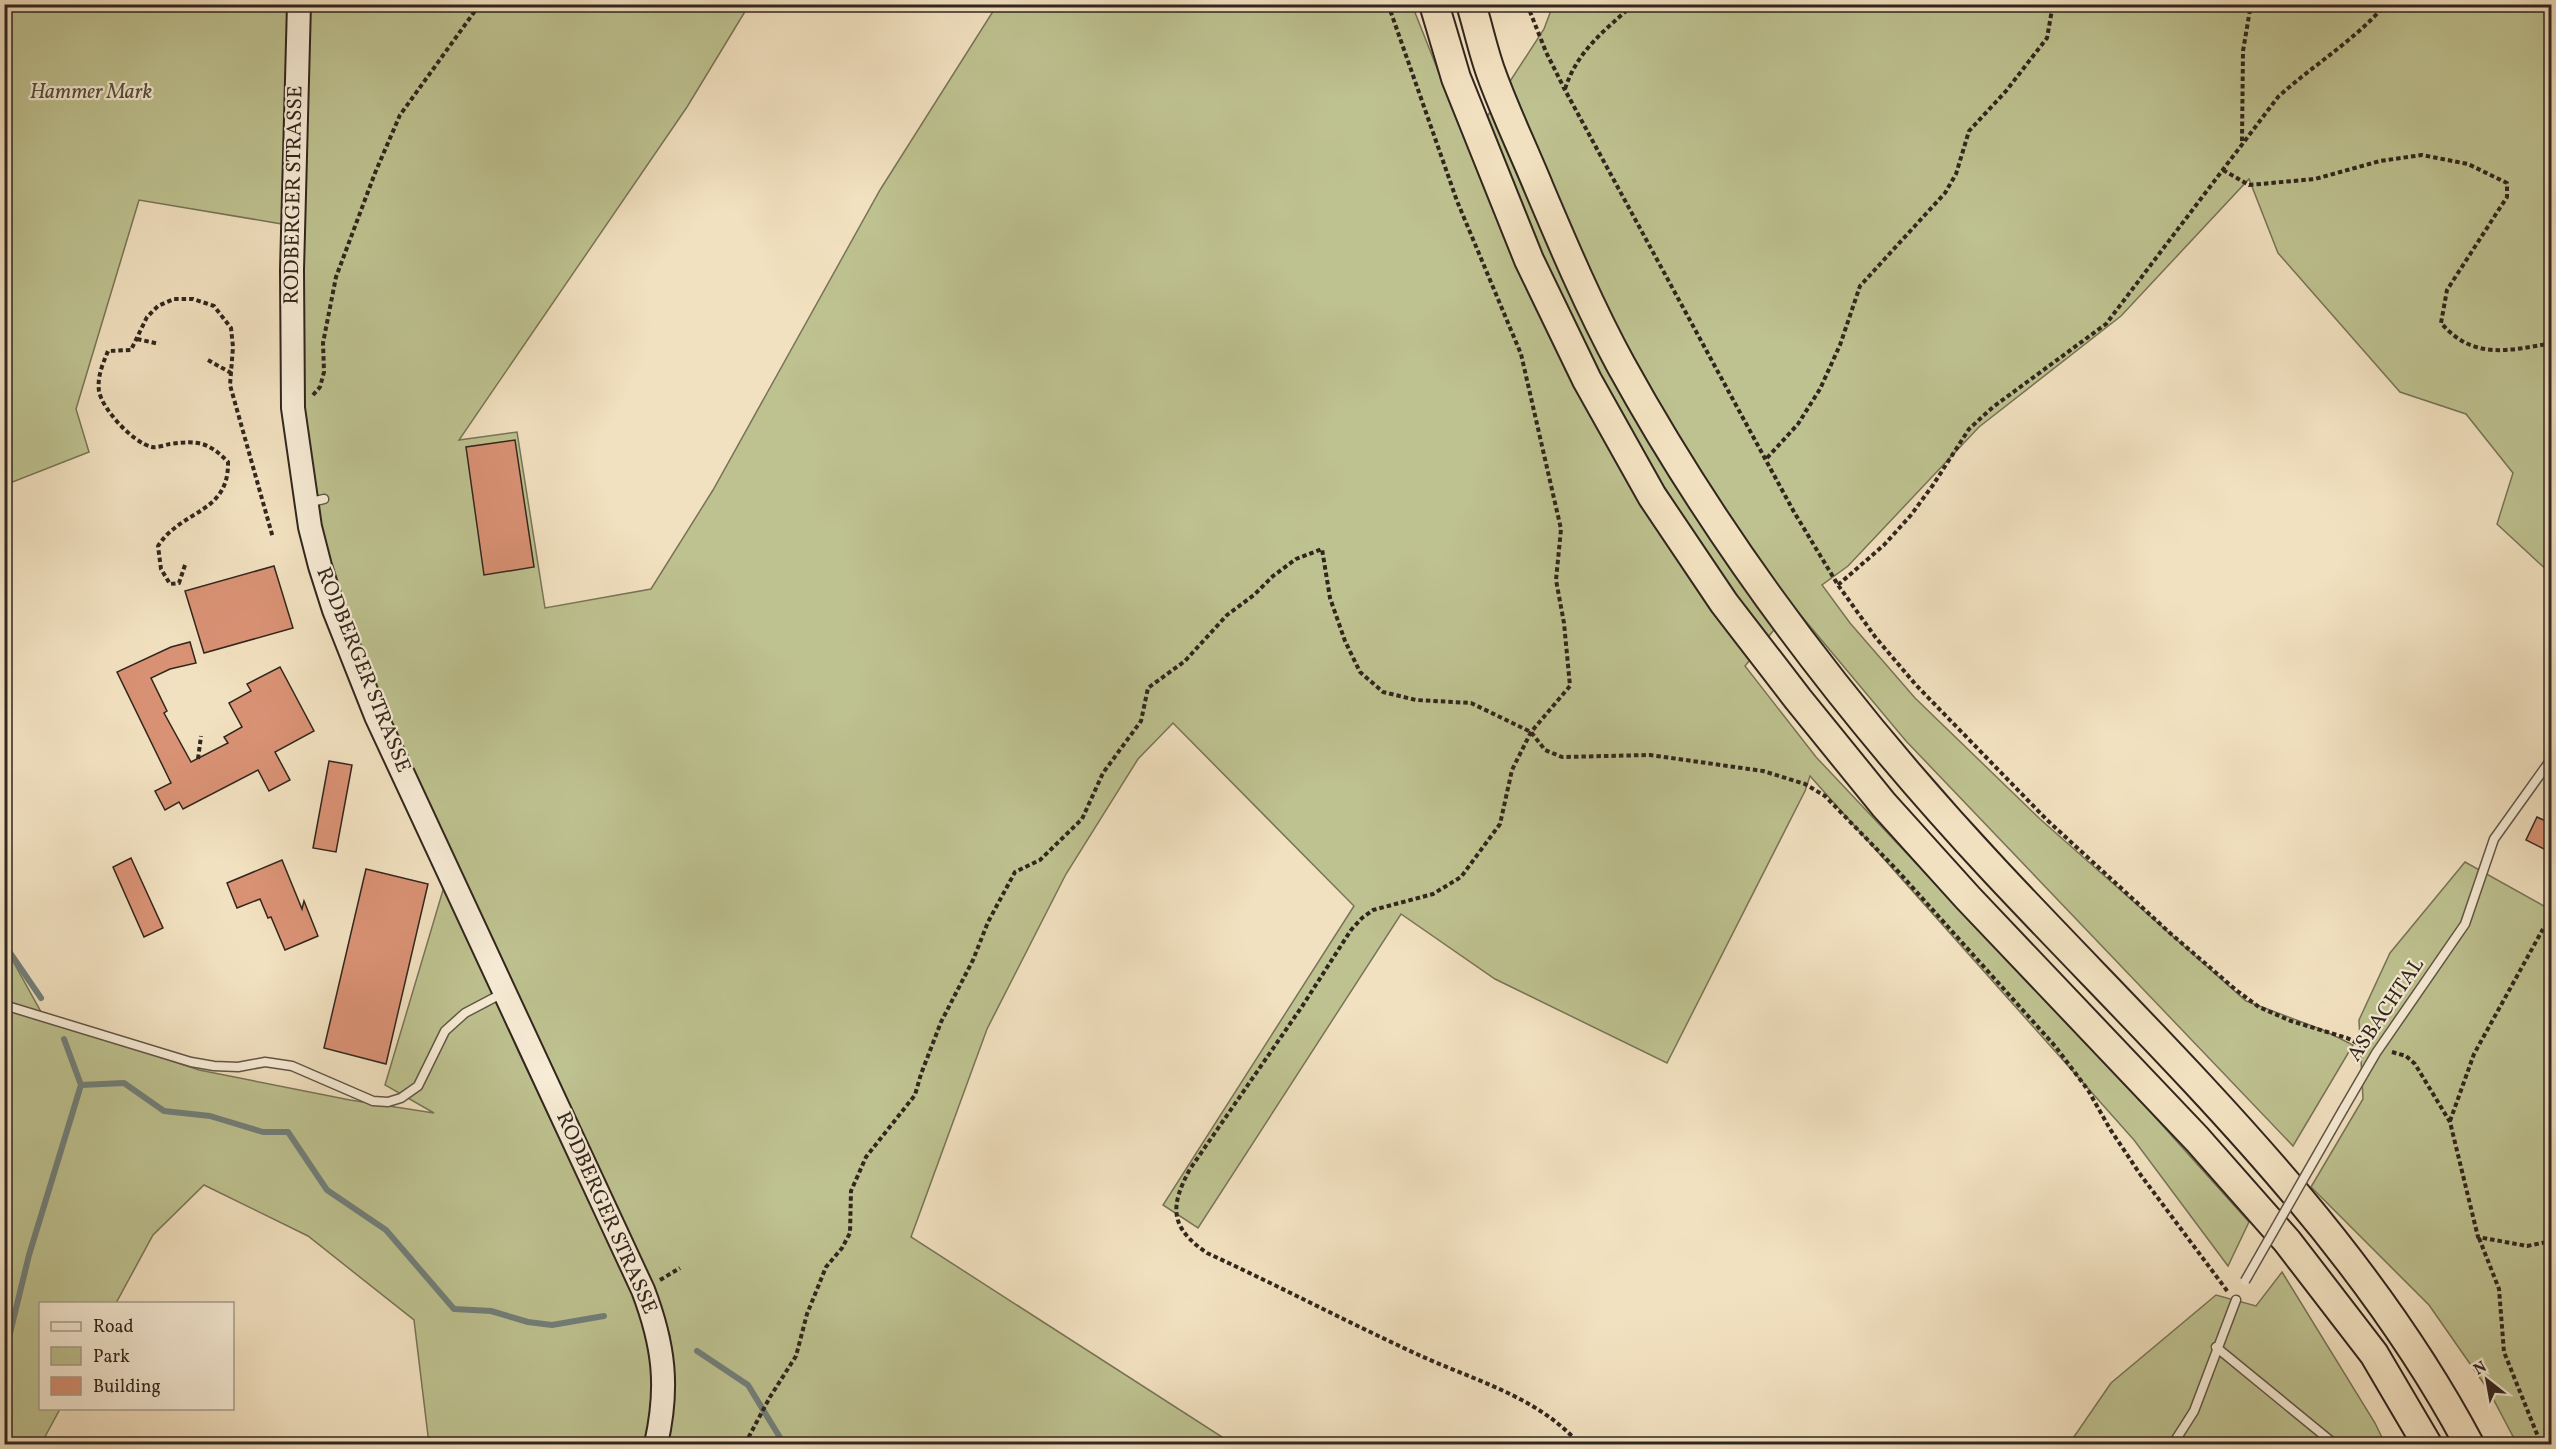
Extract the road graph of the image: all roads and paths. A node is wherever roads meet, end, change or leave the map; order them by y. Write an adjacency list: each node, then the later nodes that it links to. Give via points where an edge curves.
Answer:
1 (298, 4): 19 (street, RODBERGER STRASSE)
2 (480, 4): 19 (path, via 400,115 336,277 323,343 320,387 308,402)
3 (1388, 4): 24 (path, via 1457,201 1521,354 1561,529 1556,580 1570,686)
4 (1434, 4): 43 (highway, via 1456,78 1529,260 1582,370 1652,496 1724,603 1884,805 2197,1139 2287,1241 2374,1354)
5 (1472, 4): 44 (highway, via 1490,71 1563,245 1615,351 1688,478 1755,581 1913,782 2229,1117 2320,1223 2404,1336)
6 (1527, 4): 11 (path)
7 (1634, 4): 11 (path, via 1586,48 1571,69)
8 (2054, 4): 20 (path, via 2047,38 1969,131 1956,174 1945,193 1860,286 1820,389 1798,424)
9 (2251, 4): 12 (path, via 2243,51)
10 (2386, 4): 12 (path, via 2356,35 2278,97)
11 (1565, 90): 20 (path)
12 (2242, 142): 13 (path)
13 (2223, 170): 15 (path, via 2249,185 2315,179 2380,161 2422,155 2468,164 2507,183 2507,196 2447,290 2441,323 2454,338 2481,350); 23 (path, via 2106,324 1969,429 1911,515)
14 (137, 339): 16 (path); 18 (path, via 147,317 158,306 174,299 193,299 214,306 231,328); 22 (path, via 131,350 108,351 100,370 99,392 109,412 138,440 152,447 200,442 215,448 228,462 228,478 221,495 167,531 158,546 161,569 170,584 179,583)
15 (2552, 343)
16 (159, 344)
17 (208, 360): 18 (path)
18 (231, 373): 21 (path, via 230,385)
19 (293, 408): 29 (street, RODBERGER STRASSE, via 315,501 320,566 376,716)
20 (1767, 458): 23 (path)
21 (273, 538)
22 (185, 565)
23 (1838, 585): 31 (path, via 1916,685 2047,820 2170,933 2259,1007 2347,1038)
24 (1531, 732): 36 (path, via 1545,750 1562,757 1650,755 1763,771 1805,783 1824,796 1896,869 2055,1046 2088,1090 2140,1174); 40 (path, via 1471,703 1416,700 1383,692 1360,672 1330,598 1322,549 1296,559 1227,615 1185,661 1148,688 1141,721 1103,773 1082,819 1040,860 1015,872 941,1022 915,1095 866,1157 851,1191 850,1233 826,1267 796,1356); 41 (path, via 1512,770 1500,824 1461,877 1433,894 1373,910 1351,930 1190,1169 1175,1205 1185,1233 1207,1253 1420,1356 1501,1390 1536,1409)
25 (201, 736): 27 (path)
26 (2552, 758): 31 (lane, ASBACHTAL, via 2494,839 2465,924)
27 (198, 759)
28 (2543, 929): 32 (path, via 2474,1054)
29 (504, 992): 30 (lane, via 465,1012 445,1031 418,1086 388,1102 373,1101 291,1066 265,1062 230,1067 191,1062); 39 (street, RODBERGER STRASSE, via 652,1314 664,1371 662,1418)
30 (4, 1005)
31 (2376, 1053): 32 (path, via 2396,1052 2415,1064); 35 (lane, ASBACHTAL, bridge)
32 (2450, 1122): 33 (path)
33 (2478, 1237): 34 (path, via 2527,1246); 45 (path, via 2499,1289 2504,1352)
34 (2552, 1240)
35 (2245, 1281)
36 (2236, 1300): 37 (lane)
37 (2216, 1347): 38 (lane); 42 (lane, via 2194,1411)
38 (2332, 1442)
39 (656, 1444)
40 (745, 1444)
41 (1579, 1444)
42 (2173, 1444)
43 (2427, 1444)
44 (2469, 1444)
45 (2541, 1444)

